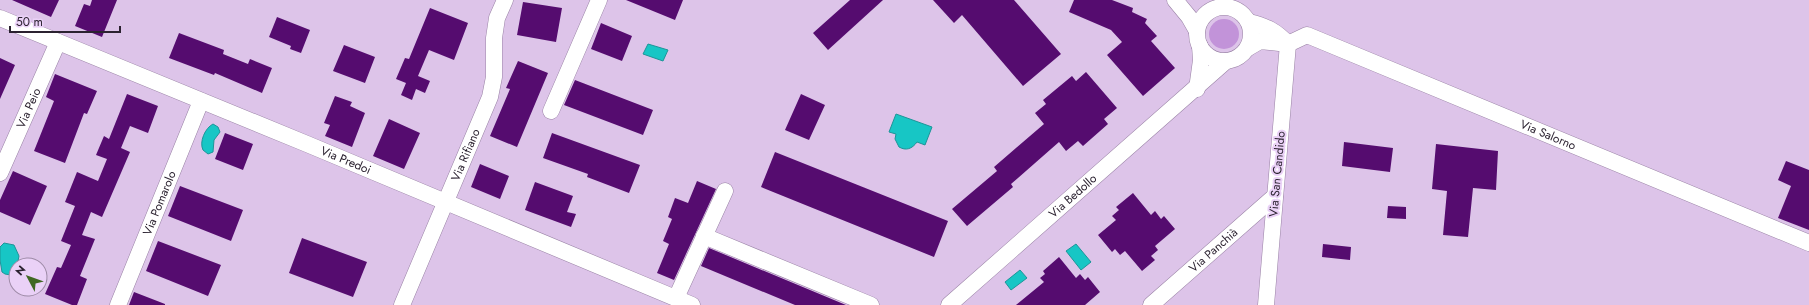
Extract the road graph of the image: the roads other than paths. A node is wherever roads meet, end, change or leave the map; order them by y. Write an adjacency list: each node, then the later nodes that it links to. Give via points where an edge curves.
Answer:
1 (505, 0): 19 (street, Via Rifiano, via 497,18 494,77 490,97)
2 (598, 0): 15 (street)
3 (1175, 0): 8 (street, via 1189,17)
4 (1179, 0): 5 (street)
5 (1212, 10): 7 (street, via 1222,7 1233,8); 8 (street, via 1200,20)
6 (0, 18): 9 (street, Via Predoi)
7 (1249, 22): 10 (street, via 1277,32); 11 (street, via 1251,38)
8 (1198, 38): 12 (street, via 1210,58); 13 (street, via 1201,60)
9 (58, 42): 14 (street, Via Predoi); 16 (street, Via Peio)
10 (1288, 44): 11 (street, via 1260,41); 18 (street, Via San Candido); 21 (street, Via Salorno, via 1308,35)
11 (1248, 48): 12 (street, via 1236,58)
12 (1226, 61): 13 (street, Via Bedollo)
13 (1197, 88): 27 (street, Via Bedollo)
14 (201, 101): 19 (street, Via Predoi); 23 (street, Via Pomarolo)
15 (551, 111)
16 (0, 174)
17 (725, 191): 20 (street)
18 (1275, 196): 28 (street, Via Panchià); 29 (street, Via San Candido)
19 (446, 202): 22 (street, Via Predoi); 24 (street, Via Rifiano)
20 (704, 236): 22 (street); 26 (street)
21 (1809, 243)
22 (676, 298): 25 (street, Via Predoi)
23 (118, 305)
24 (402, 305)
25 (692, 305)
26 (871, 305)
27 (949, 305)
28 (1151, 305)
29 (1266, 305)

